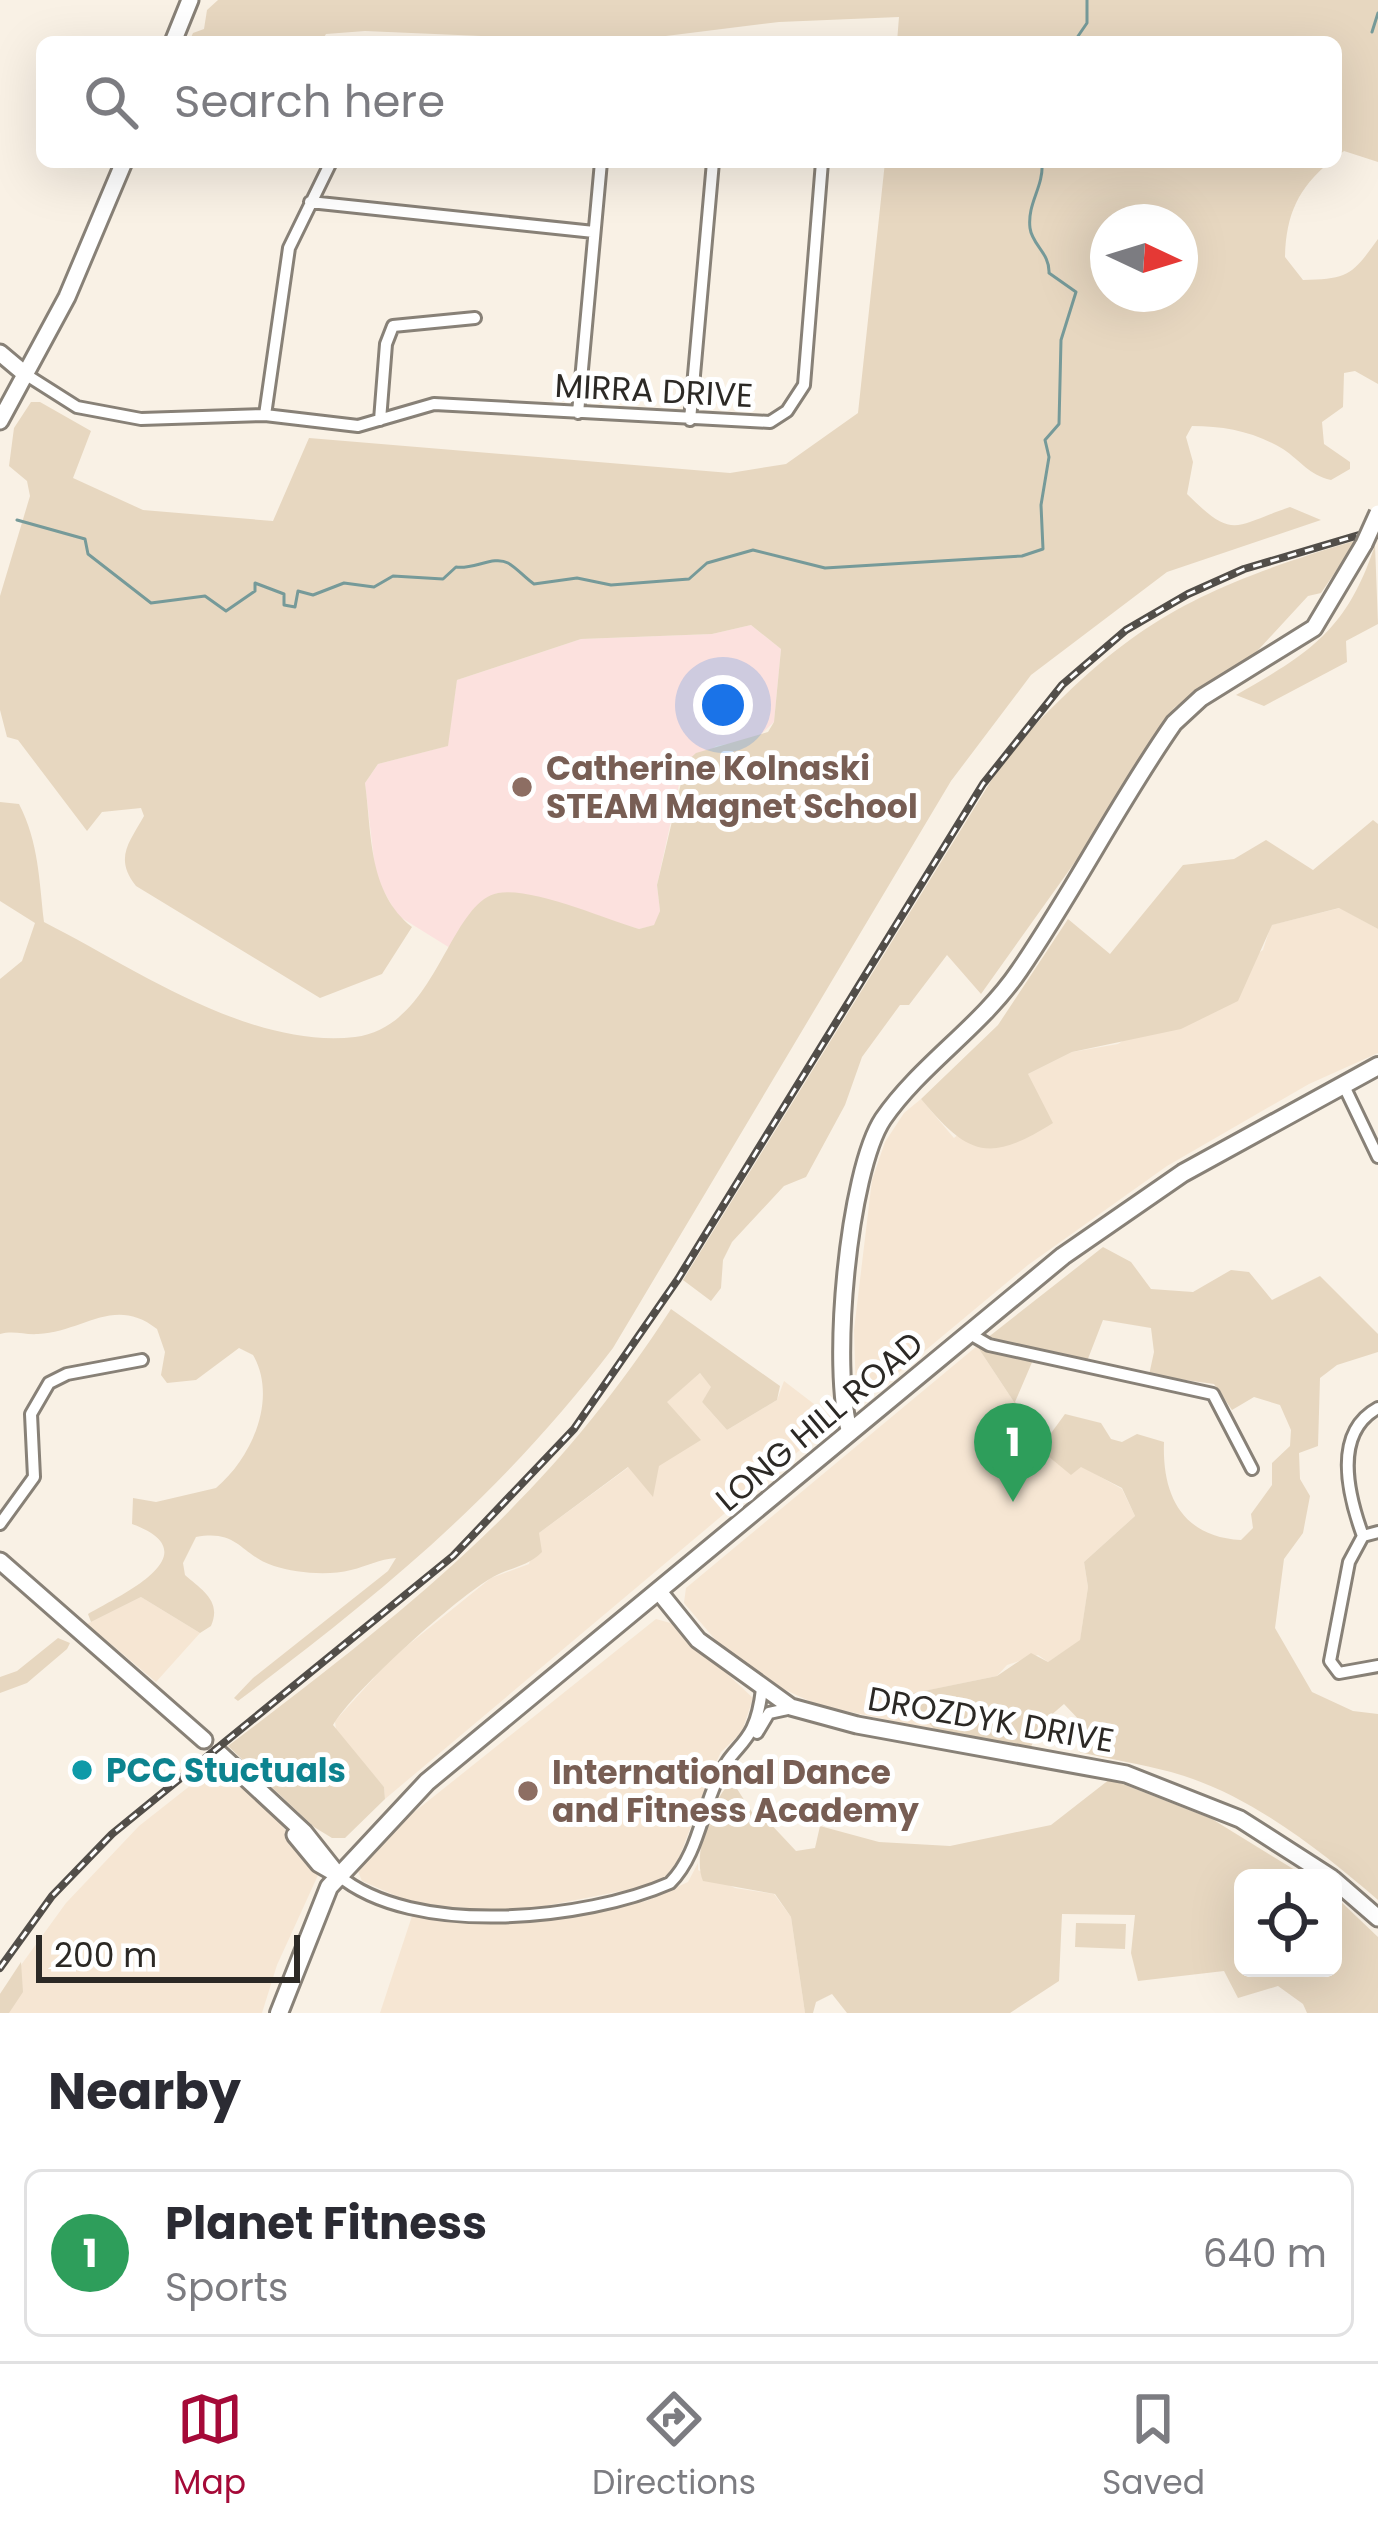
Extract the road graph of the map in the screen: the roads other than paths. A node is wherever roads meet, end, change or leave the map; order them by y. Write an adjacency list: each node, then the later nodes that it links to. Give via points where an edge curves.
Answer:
1 (189, 0): 2 (street)
2 (174, 36)
3 (121, 168): 12 (street)
4 (329, 168): 8 (street)
5 (600, 168): 9 (street)
6 (712, 168): 16 (street)
7 (822, 168): 16 (street, MIRRA DRIVE, via 798,398 770,422)
8 (310, 202): 9 (street); 14 (street, via 289,248)
9 (594, 232): 13 (street)
10 (475, 318): 15 (street, via 393,326)
11 (0, 352): 12 (street)
12 (25, 374): 14 (street, MIRRA DRIVE, via 98,413 178,420); 17 (street)
13 (578, 413): 15 (street, MIRRA DRIVE, via 434,404); 16 (street, MIRRA DRIVE)
14 (265, 415): 15 (street, MIRRA DRIVE, via 340,426)
15 (380, 420)
16 (690, 420)
17 (0, 422)
18 (1378, 513): 25 (street, bridge, via 1314,628 1174,723 1009,986 874,1134 859,1178 843,1332)
19 (1378, 1066): 20 (main road, LONG HILL ROAD)
20 (1343, 1084): 21 (street); 22 (main road, LONG HILL ROAD, via 1134,1204)
21 (1378, 1157)
22 (970, 1334): 25 (main road, LONG HILL ROAD); 26 (street, via 989,1345 1213,1394)
23 (142, 1360): 27 (street, via 49,1383 32,1414 34,1477)
24 (1378, 1408): 29 (street, via 1354,1428 1348,1454)
25 (850, 1432): 31 (main road, LONG HILL ROAD)
26 (1252, 1469)
27 (0, 1524)
28 (1378, 1532): 29 (street)
29 (1363, 1536): 32 (street, via 1349,1562 1330,1652 1334,1671)
30 (0, 1561): 35 (street)
31 (660, 1594): 33 (street, DROZDYK DRIVE, via 698,1640); 39 (main road, LONG HILL ROAD, via 427,1782)
32 (1378, 1666)
33 (762, 1688): 34 (street, DROZDYK DRIVE); 36 (street)
34 (794, 1708): 36 (street, via 770,1713); 38 (street, DROZDYK DRIVE, via 1166,1786 1240,1819)
35 (204, 1740)
36 (746, 1744): 39 (street, via 718,1776 680,1874 650,1892 528,1914 438,1913 388,1902)
37 (220, 1754): 39 (street)
38 (1317, 1869)
39 (338, 1875): 42 (main road, LONG HILL ROAD, via 305,1936)
40 (1342, 1887): 41 (street, DROZDYK DRIVE)
41 (1378, 1918)
42 (279, 2013)

